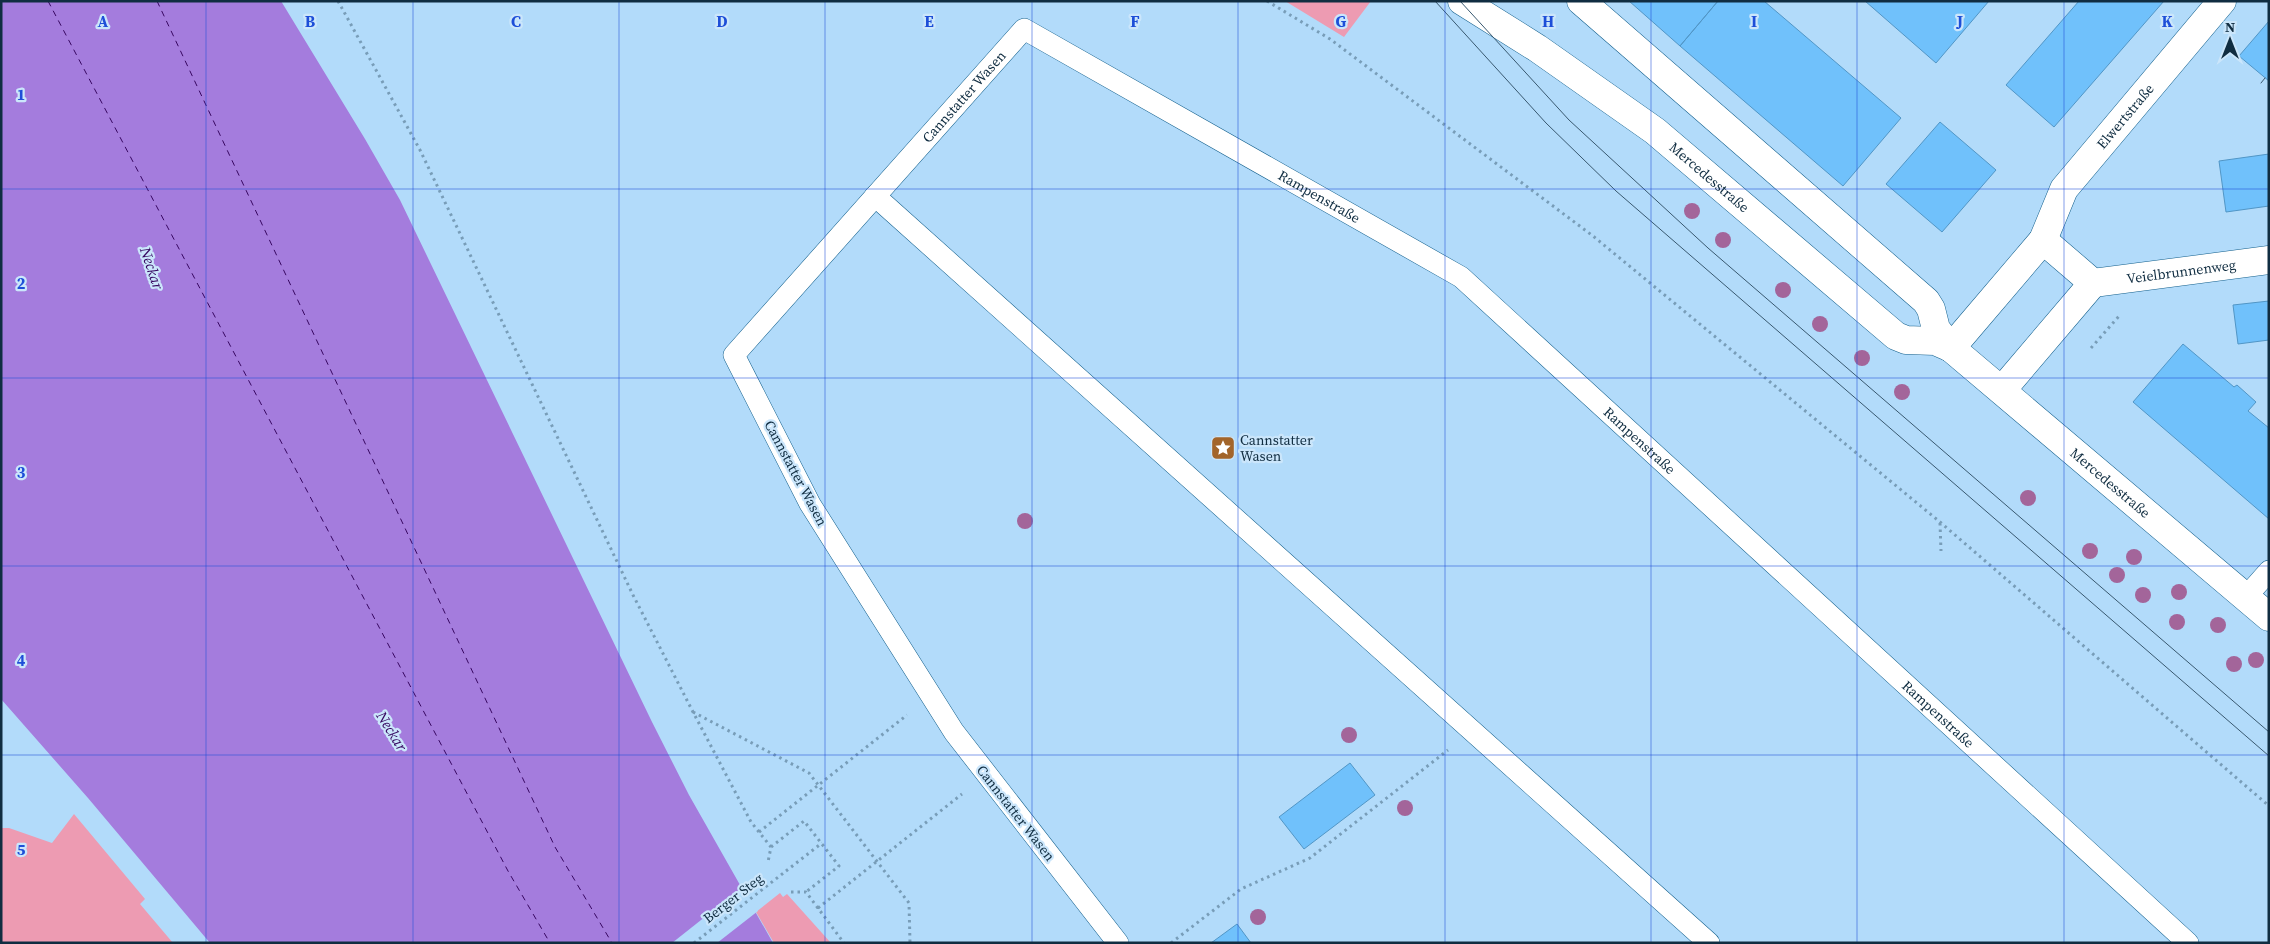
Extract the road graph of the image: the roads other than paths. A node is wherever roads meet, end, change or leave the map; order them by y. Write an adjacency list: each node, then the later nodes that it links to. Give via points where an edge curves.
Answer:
1 (1462, 1): 9 (main road, Mercedesstraße, via 1538,48 1655,131 1896,336 1906,340 1935,341)
2 (1581, 1): 9 (main road, Mercedesstraße, via 1926,301 1936,329)
3 (2222, 1): 6 (main road, Elwertstraße, via 2064,189)
4 (1024, 29): 5 (lane, Cannstatter Wasen); 16 (lane, Rampenstraße, via 1460,277)
5 (875, 196): 14 (lane, Cannstatter Wasen, via 734,355 810,504 954,732); 15 (lane)
6 (2043, 240): 8 (main road); 9 (main road, Elwertstraße)
7 (2269, 260): 8 (main road, Veielbrunnenweg)
8 (2092, 283): 10 (main road)
9 (1951, 348): 10 (main road, Mercedesstraße)
10 (2002, 390): 12 (main road, Mercedesstraße)
11 (2269, 571): 12 (lane)
12 (2246, 598): 13 (main road, Mercedesstraße)
13 (2269, 616)
14 (1118, 943)
15 (1709, 943)
16 (2188, 943)

